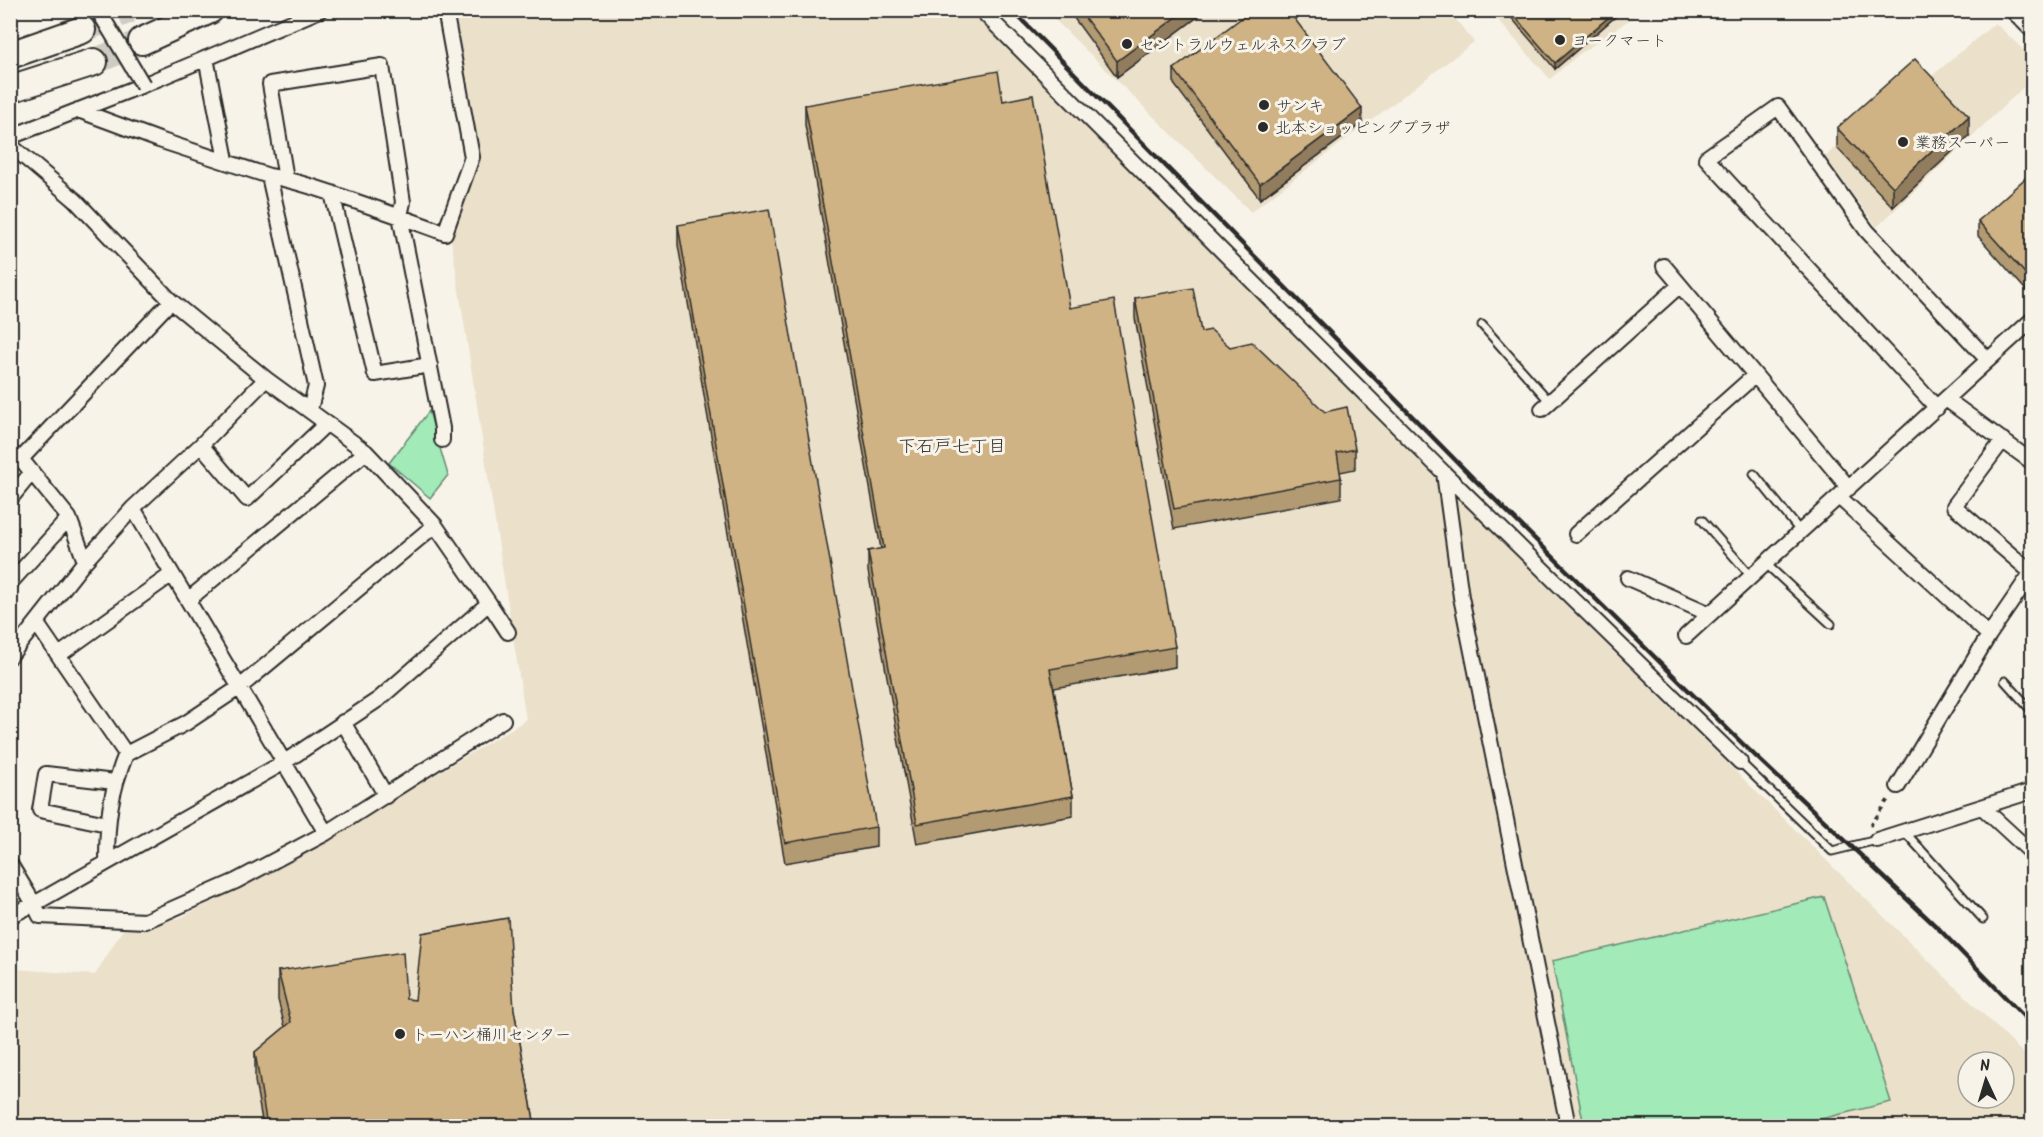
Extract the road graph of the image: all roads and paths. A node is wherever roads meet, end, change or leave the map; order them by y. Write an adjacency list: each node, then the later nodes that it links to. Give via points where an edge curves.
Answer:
1 (210, 10): 8 (highway)
2 (320, 10): 10 (street)
3 (446, 10): 21 (street, via 472,157 445,233)
4 (981, 10): 42 (street)
5 (2016, 10): 7 (main road)
6 (90, 20): 9 (highway); 12 (street, bridge)
7 (2032, 26)
8 (142, 40)
9 (10, 55)
10 (207, 58): 12 (street); 17 (street)
11 (94, 62): 13 (highway)
12 (142, 84): 14 (street)
13 (10, 89)
14 (78, 110): 15 (street); 17 (street)
15 (10, 137)
16 (10, 145): 24 (street, via 75,200)
17 (226, 160): 18 (street)
18 (269, 176): 19 (street); 33 (street, via 316,386)
19 (286, 179): 20 (street); 21 (street, via 270,84 382,66 404,202)
20 (332, 193): 21 (street); 28 (street, via 375,374)
21 (400, 216): 28 (street)
22 (1664, 266): 23 (street)
23 (1680, 285): 29 (street); 32 (street)
24 (171, 301): 30 (street); 39 (street)
25 (2032, 320): 27 (street)
26 (1482, 325): 32 (lane)
27 (1988, 360): 31 (street); 31 (street, via 1867,231 1778,107 1706,158)
28 (430, 364): 35 (street)
29 (1754, 376): 44 (street); 51 (street)
30 (266, 379): 33 (street); 37 (street)
31 (1941, 403): 36 (street); 44 (street)
32 (1546, 405)
33 (310, 409): 34 (street)
34 (326, 424): 37 (street, via 247,499); 38 (street)
35 (442, 440)
36 (2003, 440): 40 (street); 54 (street, via 1954,506)
37 (201, 445): 46 (street)
38 (366, 452): 49 (street); 59 (street)
39 (16, 455): 41 (street)
40 (2032, 462)
41 (32, 472): 45 (street); 47 (street)
42 (1444, 473): 75 (street); 92 (street, via 1461,597)
43 (1754, 474): 50 (lane)
44 (1844, 492): 50 (street); 65 (street)
45 (10, 499)
46 (133, 508): 52 (street); 55 (street)
47 (69, 518): 52 (street); 58 (street)
48 (1702, 520): 56 (lane)
49 (435, 525): 60 (street); 70 (street)
50 (1800, 531): 53 (street)
51 (1576, 534)
52 (85, 561): 62 (street)
53 (1765, 563): 56 (street); 63 (lane)
54 (2032, 572): 65 (street)
55 (172, 574): 59 (street); 67 (street)
56 (1751, 576): 61 (street)
57 (1628, 578): 61 (street)
58 (10, 583)
59 (188, 600): 70 (street)
60 (489, 603): 64 (street); 73 (street, via 380,699)
61 (1710, 614): 66 (street)
62 (38, 624): 67 (street); 68 (street)
63 (1831, 624)
64 (508, 632)
65 (1989, 635): 78 (street)
66 (1686, 636)
67 (59, 655): 74 (street)
68 (10, 656)
69 (2005, 681): 71 (lane)
70 (240, 687): 74 (street, via 186,723); 76 (street)
71 (2032, 711)
72 (502, 720): 80 (street)
73 (343, 722): 76 (street); 80 (street)
74 (126, 754): 77 (street)
75 (1740, 762): 85 (lane, via 1832,851)
76 (283, 763): 84 (street); 87 (street)
77 (115, 782): 82 (street); 82 (street, via 46,774 40,810)
78 (1898, 786): 85 (path, via 1869,827)
79 (2032, 791): 81 (street)
80 (386, 796): 84 (street)
81 (1982, 807): 83 (street); 86 (street)
82 (107, 824): 87 (street)
83 (1904, 831): 85 (street); 91 (lane)
84 (326, 833): 89 (street, via 236,881 146,921 40,916)
85 (1877, 840)
86 (2032, 853)
87 (107, 862): 89 (street)
88 (10, 864): 89 (street)
89 (34, 904): 90 (street)
90 (10, 916)
91 (1983, 919)
92 (1568, 1126)

